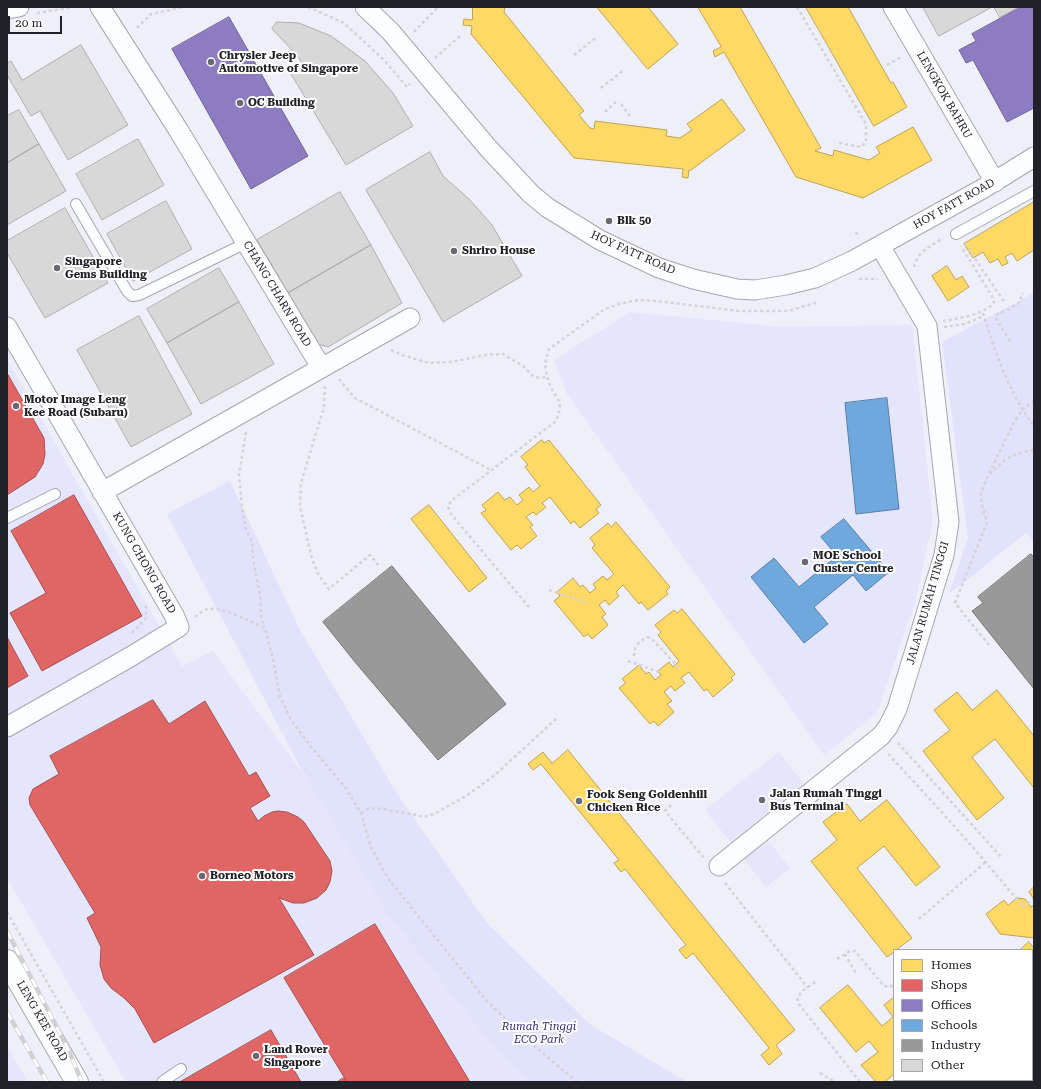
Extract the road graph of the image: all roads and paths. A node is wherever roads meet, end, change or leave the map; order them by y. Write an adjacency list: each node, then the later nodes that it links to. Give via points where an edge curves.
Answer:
1 (19, 7): 10 (street)
2 (74, 7): 11 (path)
3 (100, 7): 33 (street, CHANG CHARN ROAD)
4 (184, 7): 12 (path, via 150,14)
5 (308, 7): 21 (path, via 344,22 384,60 407,87)
6 (365, 7): 15 (street, HOY FATT ROAD)
7 (438, 7): 15 (path)
8 (797, 7): 27 (path, via 866,124 866,142 861,147)
9 (893, 7): 29 (street, LENGKOK BAHRU)
10 (7, 9)
11 (37, 13)
12 (137, 28)
13 (460, 36): 18 (path)
14 (597, 37): 16 (path)
15 (402, 45): 35 (street, HOY FATT ROAD, via 493,154 526,189 548,208 600,240 659,268 737,289 756,290 815,278)
16 (574, 55)
17 (904, 56): 19 (path)
18 (431, 62)
19 (887, 65)
20 (624, 70): 22 (path)
21 (412, 83)
22 (601, 88)
23 (616, 102): 25 (path)
24 (621, 104): 26 (path)
25 (605, 112)
26 (630, 116)
27 (839, 144)
28 (1034, 157): 29 (street, HOY FATT ROAD)
29 (995, 182): 35 (street, HOY FATT ROAD)
30 (1034, 191): 32 (lane)
31 (76, 204): 33 (lane, via 132,296 139,295)
32 (957, 234): 40 (path)
33 (246, 243): 47 (street, CHANG CHARN ROAD)
34 (960, 245): 42 (path, via 994,302 991,306 964,317)
35 (880, 246): 74 (street, JALAN RUMAH TINGGI, via 927,326 949,522 944,555 897,709)
36 (858, 279): 37 (path)
37 (881, 279)
38 (1023, 293): 45 (path, via 1018,304 996,315)
39 (819, 302): 48 (path, via 788,310 740,312 657,301 638,300 619,304 605,309 549,349 545,364)
40 (1005, 303)
41 (410, 318): 47 (street)
42 (940, 321)
43 (7, 327): 56 (street, KUNG CHONG ROAD)
44 (942, 327): 51 (path, via 965,324 984,315 1000,363)
45 (1010, 341)
46 (387, 348): 48 (path, via 429,363 503,354 524,366 534,376)
47 (328, 375): 50 (street, via 307,377); 54 (path, via 354,398); 59 (path, via 324,407 301,483 300,506 312,559 319,576 329,588 370,555)
48 (547, 377): 54 (path, via 559,401 560,409 556,421)
49 (1034, 401): 51 (path)
50 (248, 409): 56 (street); 65 (path, via 239,475 242,507 246,529 252,542)
51 (1022, 410): 52 (path); 55 (path)
52 (1034, 426)
53 (1034, 450): 55 (path, via 1016,453 996,467)
54 (492, 470): 63 (path, via 451,501 448,507 451,514)
55 (987, 478): 67 (path, via 981,493 987,522 955,603)
56 (102, 492): 64 (street, KUNG CHONG ROAD)
57 (55, 494): 58 (lane)
58 (7, 518)
59 (380, 567)
60 (550, 590): 62 (path)
61 (144, 601): 66 (path, via 147,607 146,618)
62 (585, 602)
63 (529, 607)
64 (179, 627): 65 (path, via 202,611 213,608 240,616); 73 (street, KUNG CHONG ROAD)
65 (264, 628): 76 (path, via 280,696 291,720 345,787)
66 (130, 635)
67 (989, 645)
68 (634, 656): 70 (path, via 636,646 648,637)
69 (628, 661): 71 (path)
70 (679, 668)
71 (662, 673)
72 (557, 718): 76 (path, via 495,775 466,796 434,814 424,817 370,808)
73 (7, 727)
74 (884, 739): 77 (path); 78 (path, via 928,796); 79 (street, JALAN RUMAH TINGGI)
75 (671, 805): 79 (path, via 666,811)
76 (361, 813): 95 (path, via 372,848 390,881 441,946 486,1000 525,1038)
77 (1002, 858)
78 (986, 862): 80 (path, via 1023,907); 82 (path)
79 (717, 870): 89 (path)
80 (1034, 898)
81 (7, 912): 93 (path)
82 (920, 919)
83 (845, 954): 84 (path); 86 (path); 88 (path, via 854,951 884,986)
84 (837, 959)
85 (7, 961): 92 (street, LENG KEE ROAD)
86 (854, 974)
87 (815, 982): 89 (path)
88 (893, 985)
89 (808, 988): 97 (path, via 798,995 798,1003)
90 (181, 1069): 94 (lane)
91 (820, 1073): 96 (path)
92 (76, 1082)
93 (104, 1082)
94 (164, 1082)
95 (577, 1082)
96 (835, 1082)
97 (860, 1082)

